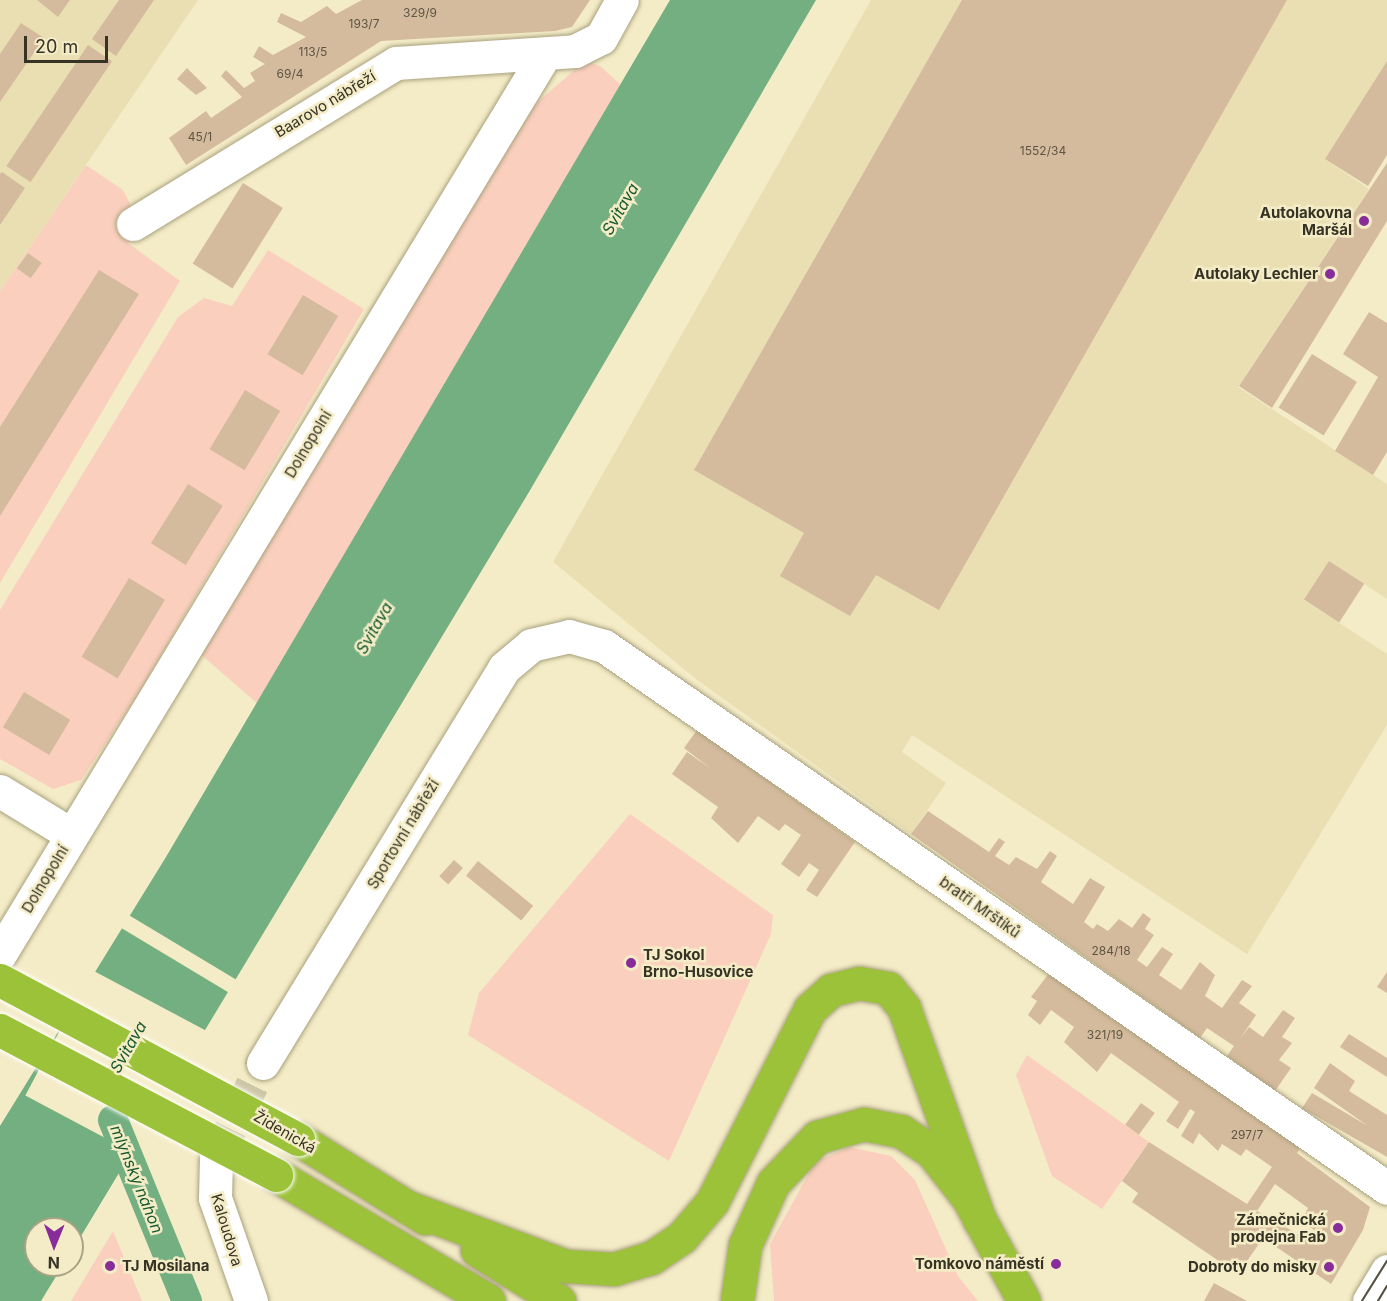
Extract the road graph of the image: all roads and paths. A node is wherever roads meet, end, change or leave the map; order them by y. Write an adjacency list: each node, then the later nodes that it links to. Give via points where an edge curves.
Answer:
1 (622, 0): 2 (street, Baarovo nábřeží, via 601,38 575,51)
2 (545, 54): 3 (street, Baarovo nábřeží, via 396,63); 6 (street, Dolnopolní)
3 (133, 224)
4 (569, 636): 10 (street, Sportovní nábřeží, via 531,645 504,668); 12 (street, bratří Mrštíků, via 604,646)
5 (0, 791): 6 (street, Dolnopolní)
6 (72, 835): 7 (street, Dolnopolní)
7 (0, 954)
8 (0, 980): 13 (highway, Židenická, bridge, via 298,1139)
9 (0, 1030): 15 (highway, bridge, via 276,1175)
10 (263, 1063)
11 (216, 1158): 17 (street, Kaloudova, via 215,1198)
12 (1387, 1188)
13 (407, 1207): 14 (highway, via 566,1266 614,1269 651,1258 682,1237 712,1202 810,1009 831,990 859,983 888,988 904,1008); 20 (highway, Židenická)
14 (980, 1221): 21 (highway, via 953,1178 917,1140 883,1126 831,1130 803,1147 761,1203 745,1245); 22 (highway)
15 (394, 1245): 18 (highway); 19 (highway)
16 (1387, 1271): 23 (street)
17 (250, 1301)
18 (459, 1301)
19 (489, 1301)
20 (560, 1301)
21 (737, 1301)
22 (1024, 1301)
23 (1369, 1301)

